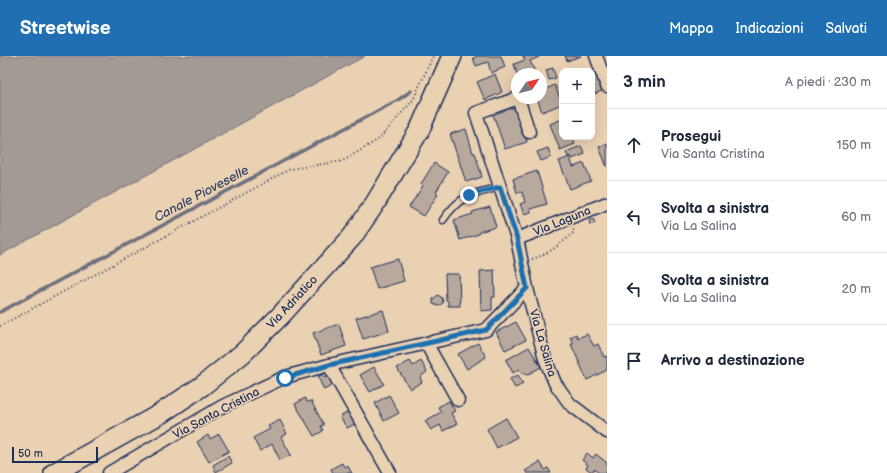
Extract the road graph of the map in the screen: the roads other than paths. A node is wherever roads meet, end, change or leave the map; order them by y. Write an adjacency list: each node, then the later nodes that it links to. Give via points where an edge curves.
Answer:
1 (452, 56): 17 (main road, Via Adriatico, via 419,131 374,205 352,237 281,315 243,353 202,386 160,414)
2 (596, 56): 3 (street)
3 (607, 86)
4 (511, 100): 7 (street, Via La Salina, via 476,113)
5 (520, 104): 6 (street, Via La Salina)
6 (529, 132)
7 (500, 187): 9 (lane, via 469,195 457,202); 10 (street, Via La Salina)
8 (607, 203): 10 (street, Via Laguna)
9 (443, 220)
10 (517, 239): 11 (street, Via La Salina)
11 (527, 288): 12 (street, Via Santa Cristina, via 486,330); 15 (street, Via La Salina, via 545,359 555,384 570,404)
12 (426, 342): 13 (street, Via Santa Cristina); 14 (street)
13 (329, 365): 16 (street, Via Santa Cristina, via 285,378 223,406); 18 (street)
14 (458, 400)
15 (607, 432)
16 (116, 471)
17 (54, 473)
18 (390, 473)

